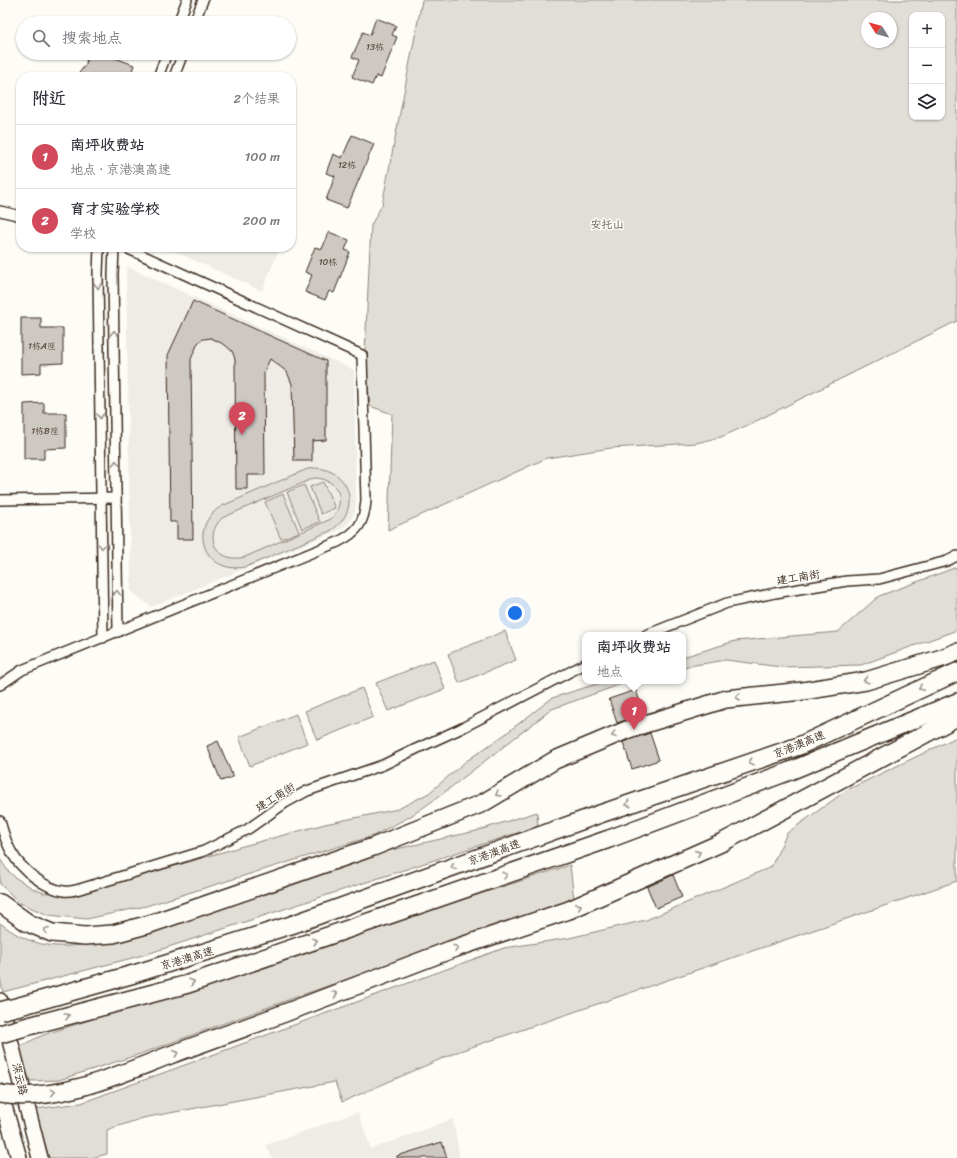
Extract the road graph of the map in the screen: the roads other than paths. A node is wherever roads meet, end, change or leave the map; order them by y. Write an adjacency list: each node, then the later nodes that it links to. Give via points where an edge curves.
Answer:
1 (187, 0): 3 (street)
2 (203, 0): 4 (street)
3 (181, 16)
4 (197, 16)
5 (164, 60): 7 (street)
6 (180, 60): 8 (street)
7 (160, 72)
8 (176, 72)
9 (0, 210): 10 (street)
10 (16, 215)
11 (99, 252): 14 (street, one-way to 14)
12 (114, 252): 15 (street, one-way to 12)
13 (135, 252): 18 (street, via 362,355 366,500 365,514 350,536)
14 (101, 498): 15 (street); 16 (street); 20 (street, one-way to 20)
15 (116, 498): 18 (street, one-way to 15)
16 (0, 500)
17 (957, 556): 19 (street, 建工南街, via 879,579 847,581 727,603)
18 (118, 632): 20 (street)
19 (654, 632)
20 (103, 638): 24 (street, via 22,670)
21 (957, 652): 28 (highway, one-way to 28, via 866,681 726,699 629,729 555,760 483,803 374,847 150,924 113,934 84,936 52,933 28,923)
22 (582, 666): 27 (street, 建工南街, via 460,729 383,765 307,791 248,828 204,851 73,891 63,891 30,875 12,854)
23 (957, 672): 30 (highway, 京港澳高速, one-way to 30, bridge, via 799,746 291,925 134,974)
24 (0, 685)
25 (957, 702): 31 (highway, 京港澳高速, one-way to 25, bridge, via 188,984 602,842 790,771)
26 (957, 717): 32 (highway, one-way to 26, bridge, via 13,1096 40,1094 73,1089 114,1076 450,950 569,910 723,842)
27 (0, 821)
28 (0, 903)
29 (0, 1001): 34 (main road, 深云路)
30 (0, 1011)
31 (0, 1034)
32 (0, 1093): 33 (main road, 深云路)
33 (19, 1158)
34 (40, 1158)

